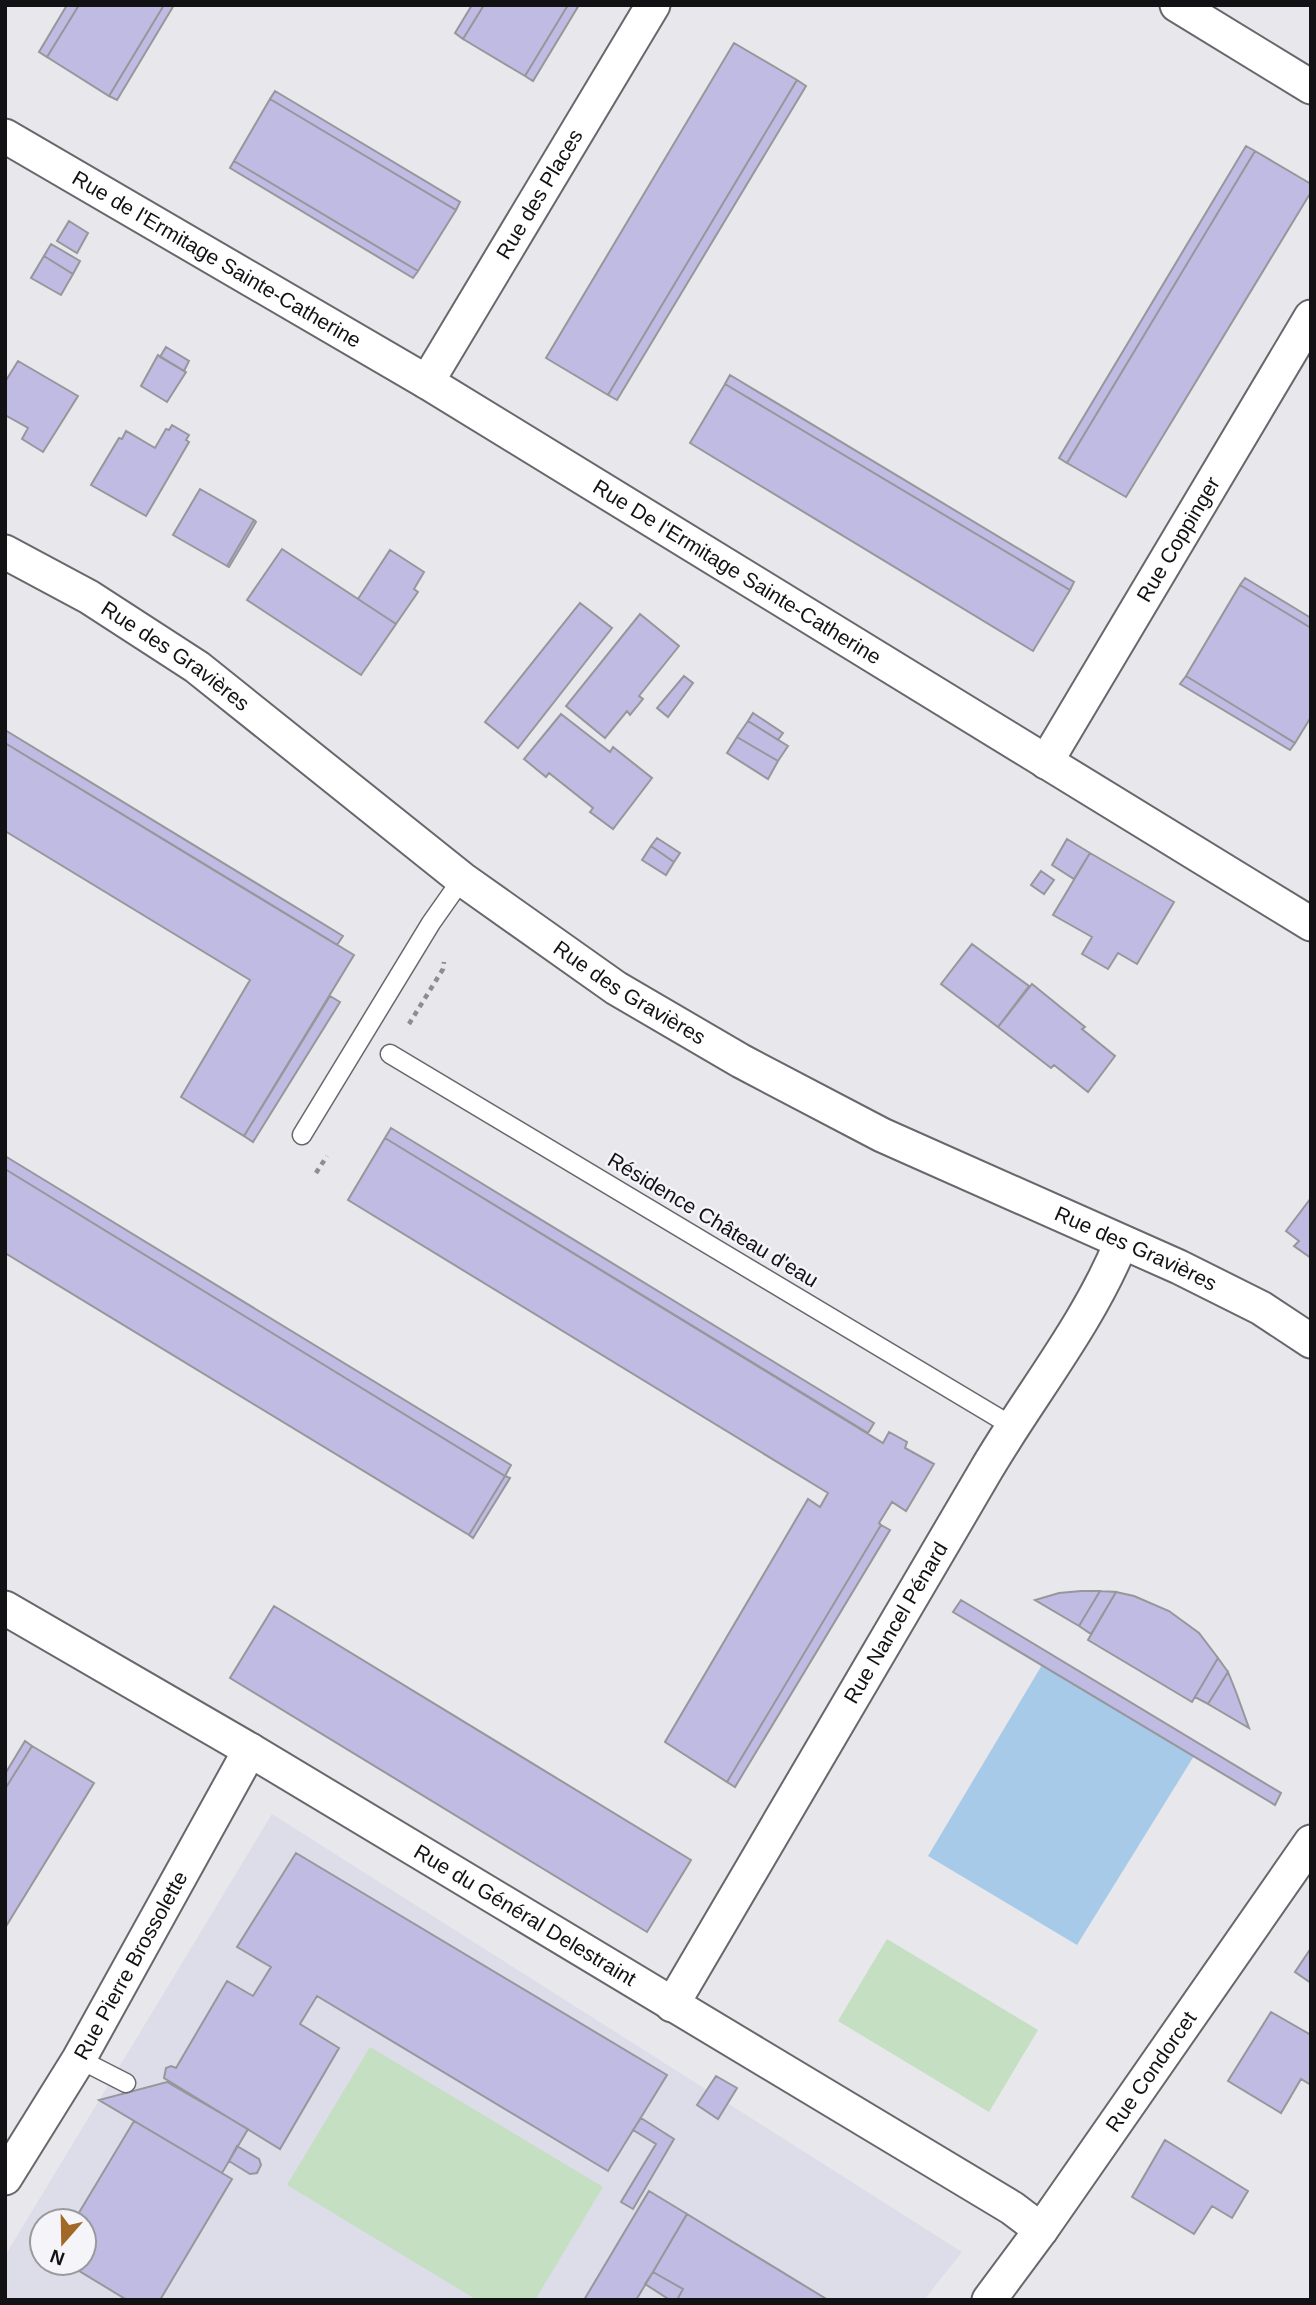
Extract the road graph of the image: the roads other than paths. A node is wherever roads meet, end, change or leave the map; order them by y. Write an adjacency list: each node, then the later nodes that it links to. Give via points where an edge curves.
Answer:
1 (653, 5): 6 (street, Rue des Places)
2 (1177, 5): 3 (street)
3 (1311, 87)
4 (5, 136): 6 (street, Rue de l'Ermitage Sainte-Catherine)
5 (1311, 317): 8 (street, Rue Coppinger)
6 (427, 382): 8 (street, Rue De l'Ermitage Sainte-Catherine)
7 (5, 552): 9 (street, Rue des Gravières, via 89,597 197,667)
8 (1046, 762): 10 (street)
9 (462, 879): 12 (lane); 13 (street, Rue des Gravières, via 616,988 741,1061 882,1135)
10 (1311, 924)
11 (390, 1054): 15 (lane, Résidence Château d'eau)
12 (302, 1135)
13 (1121, 1243): 14 (street, Rue des Gravières, via 1261,1308); 15 (street, Rue Nancel Pénard, via 1077,1326)
14 (1311, 1341)
15 (1012, 1426): 19 (street, Rue Nancel Pénard)
16 (5, 1608): 17 (street, Rue du Général Delestraint)
17 (250, 1750): 19 (street, Rue du Général Delestraint); 20 (street, Rue Pierre Brossolette)
18 (1311, 1842): 23 (street, Rue Condorcet)
19 (672, 2004): 23 (street, Rue du Général Delestraint)
20 (79, 2059): 21 (lane); 22 (street, Rue Pierre Brossolette)
21 (125, 2084)
22 (5, 2178)
23 (1041, 2230): 24 (street, Rue Condorcet)
24 (989, 2300)

